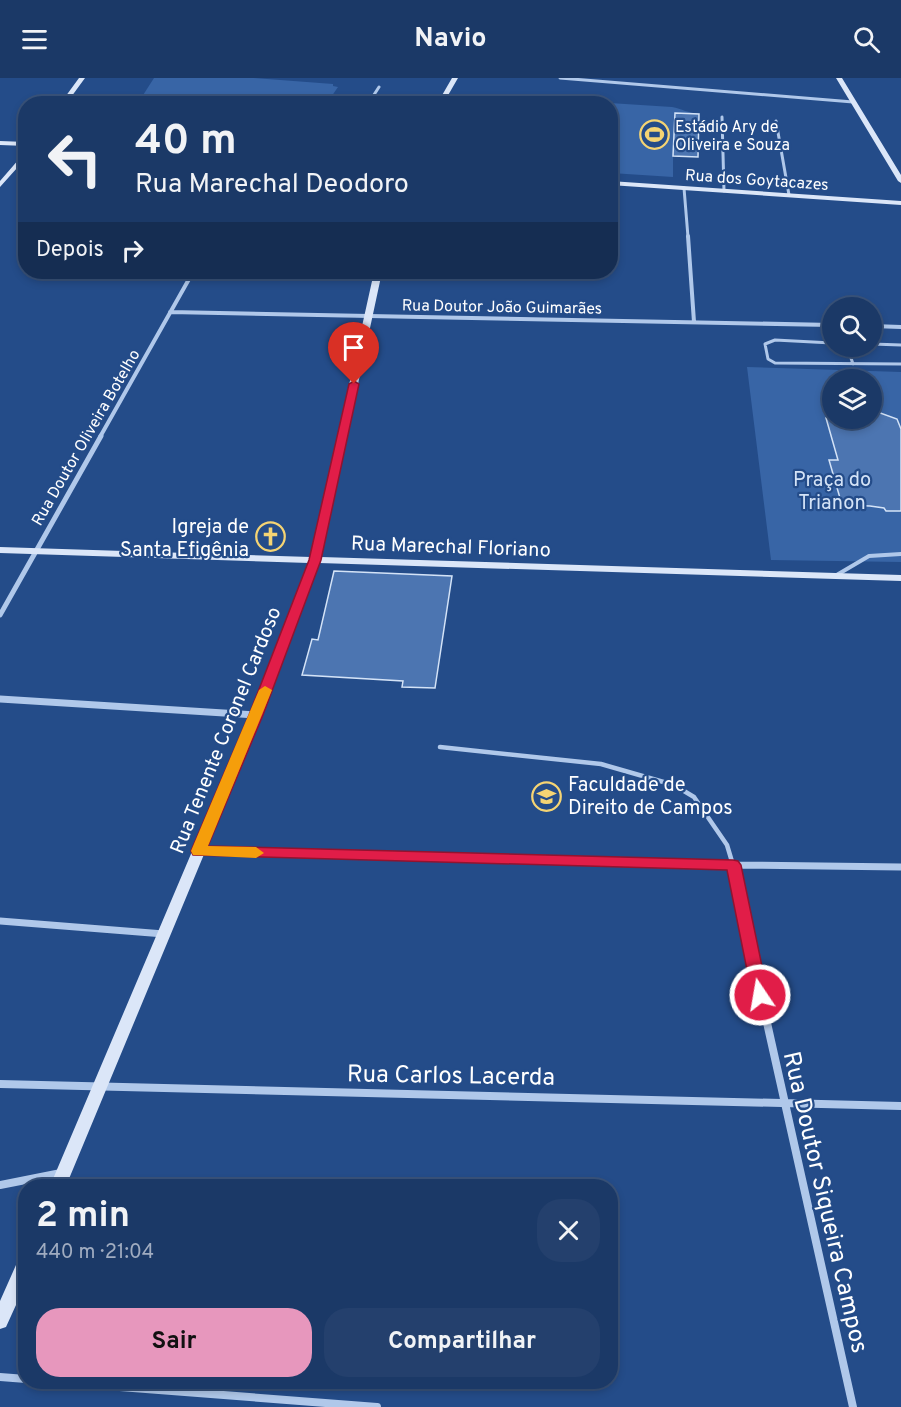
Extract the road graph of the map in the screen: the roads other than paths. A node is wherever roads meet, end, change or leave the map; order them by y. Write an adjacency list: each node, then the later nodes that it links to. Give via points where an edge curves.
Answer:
1 (82, 78): 8 (main road)
2 (455, 78): 10 (main road)
3 (560, 78): 6 (street)
4 (655, 78): 6 (street)
5 (839, 78): 11 (main road)
6 (655, 85): 11 (street)
7 (379, 87): 9 (street)
8 (69, 96)
9 (373, 96)
10 (445, 96)
11 (853, 102): 17 (main road)
12 (722, 117): 21 (street)
13 (776, 122): 22 (street)
14 (0, 143): 15 (main road)
15 (18, 144)
16 (18, 163): 19 (main road)
17 (901, 181)
18 (618, 184): 20 (main road, Rua dos Goytacazes)
19 (0, 185)
20 (684, 188): 21 (main road, Rua dos Goytacazes); 28 (street)
21 (724, 191): 22 (main road, Rua dos Goytacazes)
22 (789, 195): 23 (main road, Rua dos Goytacazes)
23 (901, 203)
24 (190, 279): 26 (street, Rua Doutor Oliveira Botelho)
25 (376, 279): 27 (main road, Rua Tenente Coronel Cardoso)
26 (170, 312): 27 (street, Rua Doutor João Guimarães); 39 (street, Rua Doutor Oliveira Botelho)
27 (368, 315): 28 (street, Rua Doutor João Guimarães); 41 (main road, Rua Tenente Coronel Cardoso)
28 (694, 322): 29 (street, Rua Doutor João Guimarães)
29 (822, 325)
30 (882, 326): 31 (street)
31 (901, 327)
32 (822, 342): 36 (lane, via 775,340 765,344 768,358 775,363)
33 (882, 344): 34 (lane)
34 (901, 345)
35 (851, 357): 36 (lane)
36 (853, 364): 37 (lane)
37 (901, 364)
38 (0, 550): 39 (main road, Rua Marechal Floriano)
39 (34, 551): 41 (main road, Rua Marechal Floriano); 44 (street, Rua Doutor Oliveira Botelho)
40 (901, 554): 42 (lane, via 869,556)
41 (315, 560): 42 (main road, Rua Marechal Floriano); 46 (main road, Rua Tenente Coronel Cardoso)
42 (836, 576): 43 (main road, Rua Marechal Floriano)
43 (901, 578)
44 (0, 615)
45 (0, 699): 46 (street)
46 (256, 715): 48 (main road, Rua Tenente Coronel Cardoso)
47 (440, 747): 49 (lane, via 601,764 674,785 694,797 726,845)
48 (198, 851): 49 (street); 52 (main road, Rua Tenente Coronel Cardoso)
49 (733, 865): 50 (street); 55 (street, Rua Doutor Siqueira Campos)
50 (901, 867)
51 (0, 921): 52 (street)
52 (165, 934): 54 (main road, Rua Tenente Coronel Cardoso)
53 (0, 1084): 54 (street, Rua Carlos Lacerda)
54 (100, 1085): 55 (street, Rua Carlos Lacerda); 57 (main road, Rua Tenente Coronel Cardoso)
55 (783, 1103): 56 (street, Rua Carlos Lacerda); 68 (street, Rua Doutor Siqueira Campos)
56 (901, 1106)
57 (64, 1173): 58 (street); 59 (main road, Rua Tenente Coronel Cardoso)
58 (32, 1179)
59 (61, 1179)
60 (18, 1182): 61 (street)
61 (0, 1185)
62 (18, 1280): 63 (main road)
63 (0, 1321)
64 (0, 1377): 65 (street)
65 (18, 1378)
66 (145, 1389): 67 (street)
67 (377, 1407)
68 (853, 1407)

